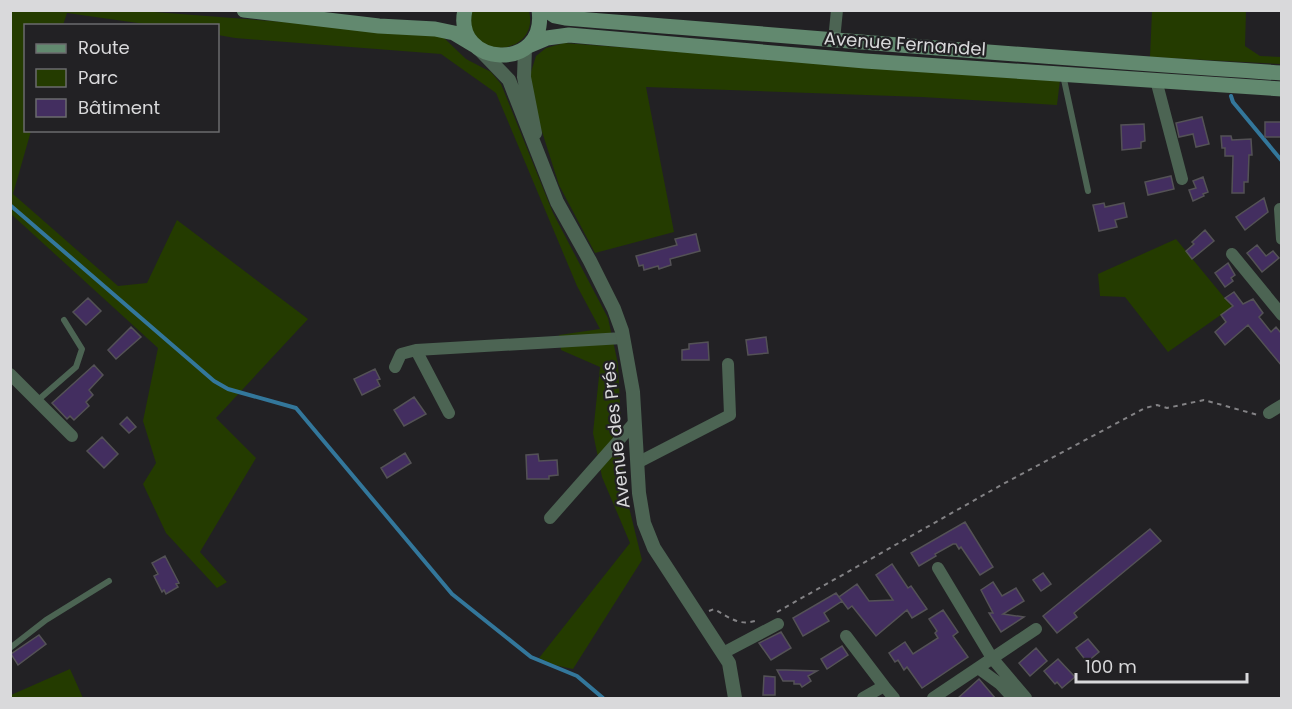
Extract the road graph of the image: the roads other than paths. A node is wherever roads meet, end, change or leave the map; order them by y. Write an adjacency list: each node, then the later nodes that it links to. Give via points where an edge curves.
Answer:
1 (244, 10): 7 (main road, Avenue Fernandel, via 435,29 454,33)
2 (465, 10): 7 (main road, via 464,25)
3 (539, 10): 8 (main road, via 536,36)
4 (546, 10): 6 (main road, Avenue Fernandel, via 565,18)
5 (837, 10): 6 (street)
6 (834, 40): 9 (main road, Avenue Fernandel)
7 (476, 46): 8 (main road, Avenue Fernandel, via 501,56); 13 (street, Avenue des Prés, via 509,80)
8 (527, 47): 10 (main road, Avenue Fernandel, via 547,38 569,36); 13 (street, Avenue des Prés, via 524,77)
9 (1281, 73)
10 (1062, 74): 11 (main road, Avenue Fernandel); 15 (lane)
11 (1156, 80): 12 (main road, Avenue Fernandel); 14 (street)
12 (1281, 89)
13 (540, 162): 21 (street, Avenue des Prés, via 614,309)
14 (1182, 179)
15 (1088, 191)
16 (1280, 209): 17 (street)
17 (1281, 239)
18 (1232, 254): 19 (street)
19 (1281, 315)
20 (64, 321): 26 (lane, via 82,349 76,367)
21 (623, 338): 22 (street); 30 (street, Avenue des Prés)
22 (416, 351): 24 (street, via 401,354); 28 (street)
23 (728, 364): 32 (street, via 730,416)
24 (395, 367)
25 (10, 374): 26 (street)
26 (37, 401): 31 (street)
27 (1281, 405): 29 (street)
28 (449, 413)
29 (1269, 413)
30 (634, 423): 32 (street, Avenue des Prés); 33 (street)
31 (72, 436)
32 (637, 462): 40 (street, Avenue des Prés, via 644,523 654,548)
33 (550, 518)
34 (938, 568): 41 (street)
35 (110, 581): 39 (lane)
36 (776, 619): 40 (street)
37 (1036, 629): 41 (street)
38 (846, 636): 43 (street)
39 (10, 648)
40 (723, 653): 44 (street, Avenue des Prés, via 729,663)
41 (992, 658): 42 (street); 49 (street)
42 (978, 668): 47 (street); 48 (street)
43 (884, 686): 45 (street); 46 (street)
44 (735, 699)
45 (863, 699)
46 (894, 699)
47 (933, 699)
48 (1013, 699)
49 (1026, 699)

